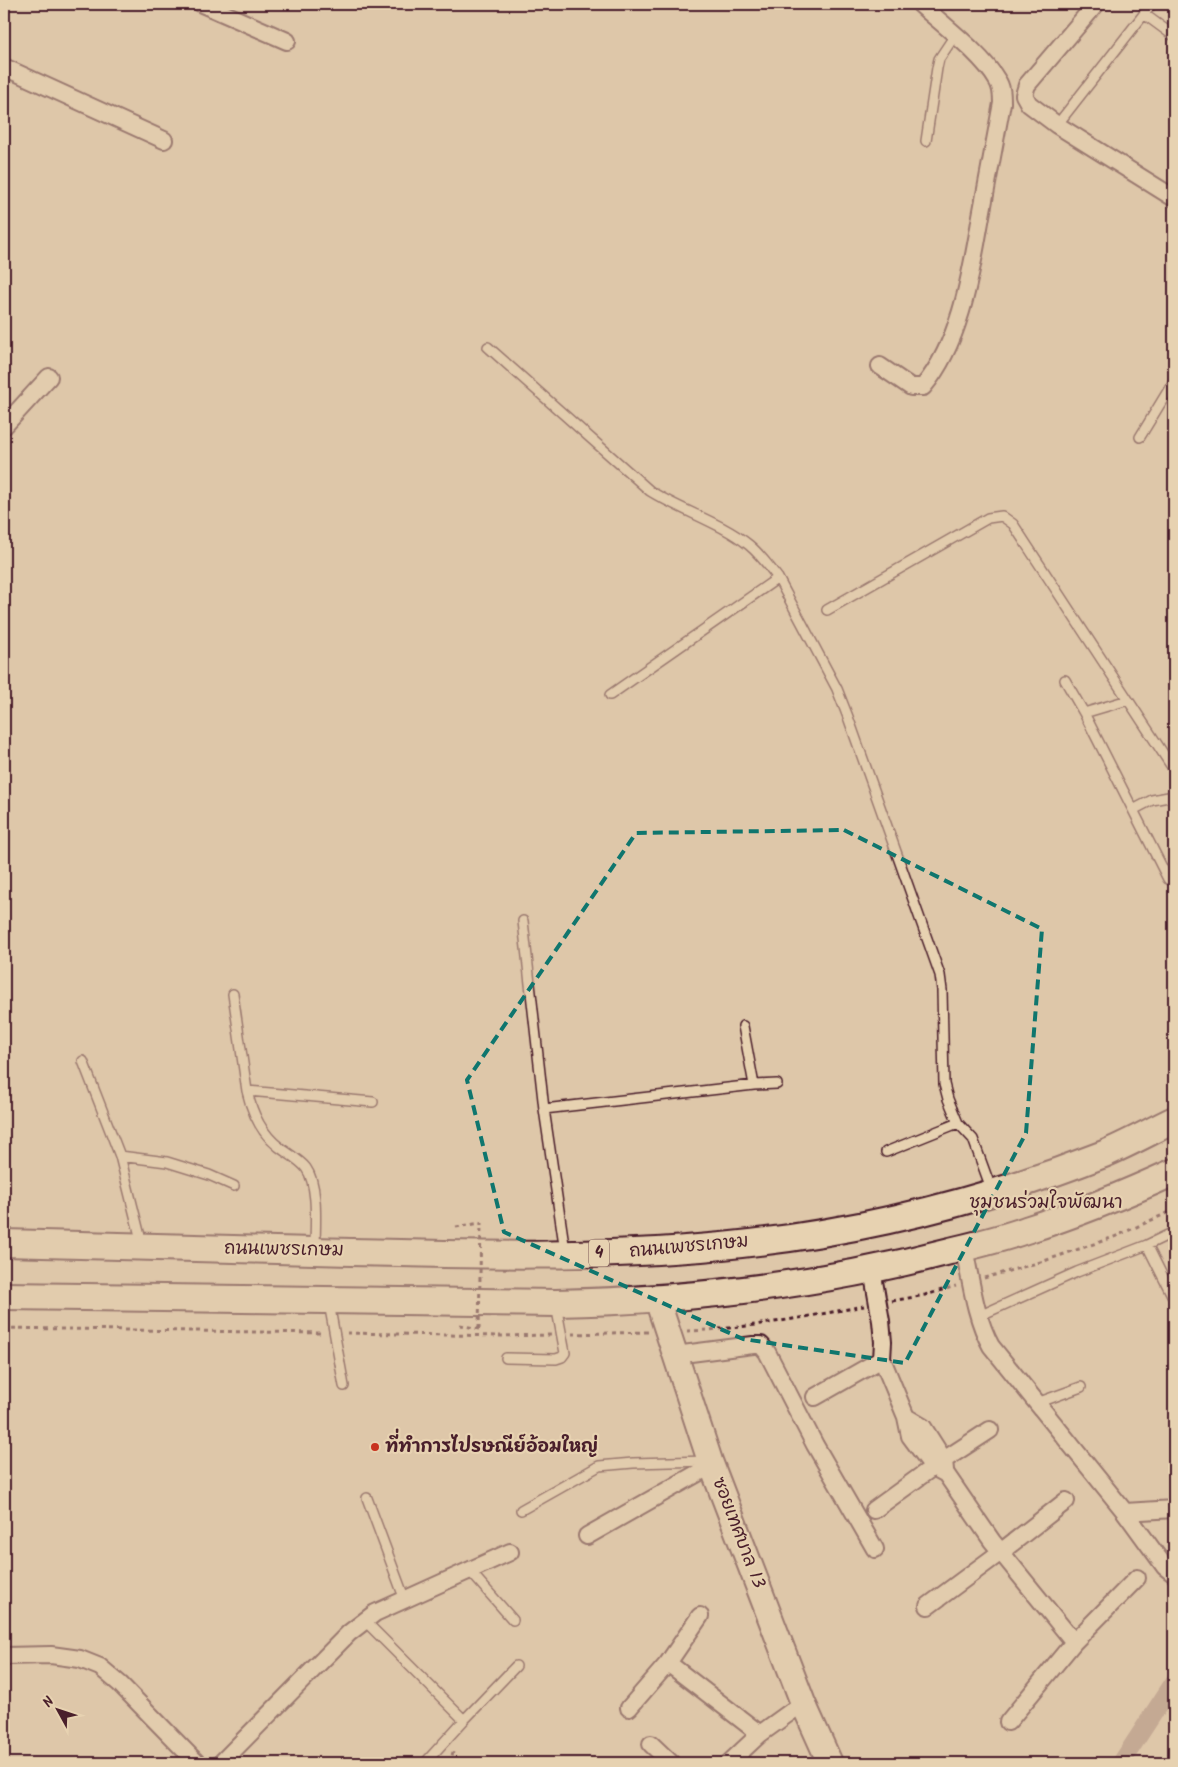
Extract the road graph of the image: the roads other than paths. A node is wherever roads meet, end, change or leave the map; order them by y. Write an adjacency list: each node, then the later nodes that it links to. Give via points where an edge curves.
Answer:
1 (202, 4): 8 (street)
2 (920, 4): 6 (street)
3 (1096, 4): 11 (street, via 1027,84)
4 (1152, 4): 5 (lane)
5 (1144, 14): 7 (lane); 12 (lane)
6 (955, 35): 10 (street, via 986,65); 14 (lane, via 937,68)
7 (1174, 36)
8 (287, 41)
9 (4, 67): 13 (street)
10 (1002, 93): 11 (street); 17 (street, via 968,288 948,344 934,374 923,388 911,387)
11 (1024, 95): 12 (street, via 1028,104)
12 (1057, 125): 15 (street)
13 (164, 140)
14 (926, 141)
15 (1174, 198)
16 (488, 347): 22 (lane, via 650,491 751,546)
17 (880, 366)
18 (49, 377): 20 (street)
19 (1174, 381): 21 (lane)
20 (4, 426)
21 (1140, 437)
22 (778, 578): 25 (lane); 42 (lane, via 837,689 940,975 944,1084)
23 (827, 610): 26 (lane, via 988,518 1002,516 1013,524)
24 (1064, 680): 27 (lane)
25 (610, 695)
26 (1128, 700): 27 (lane); 28 (lane)
27 (1084, 713): 30 (lane)
28 (1174, 770)
29 (1174, 796): 30 (lane, via 1152,800)
30 (1133, 810): 31 (lane)
31 (1168, 879)
32 (523, 920): 40 (lane)
33 (233, 994): 38 (lane)
34 (743, 1026): 37 (lane)
35 (83, 1061): 44 (lane)
36 (777, 1084): 37 (lane)
37 (754, 1085): 40 (lane)
38 (247, 1091): 39 (lane); 53 (lane, via 251,1107 266,1134 306,1168 315,1208)
39 (373, 1102)
40 (544, 1109): 54 (lane)
41 (1174, 1120): 47 (main road, ถนนเพชรเกษม / 4, via 1108,1152)
42 (958, 1123): 43 (lane); 47 (lane, via 973,1139)
43 (886, 1152)
44 (120, 1156): 46 (lane, via 167,1162); 51 (lane)
45 (1174, 1172): 52 (main road, via 1025,1231)
46 (234, 1186)
47 (993, 1194): 54 (main road, ถนนเพชรเกษม / 4, via 878,1222 803,1236 713,1247)
48 (1174, 1232): 50 (lane)
49 (4, 1243): 51 (main road, ถนนเพชรเกษม / 4)
50 (1147, 1245): 57 (lane); 61 (lane)
51 (143, 1246): 53 (main road, ถนนเพชรเกษม / 4)
52 (964, 1248): 55 (main road); 61 (street)
53 (315, 1251): 54 (main road, ถนนเพชรเกษม / 4)
54 (566, 1254)
55 (872, 1270): 58 (main road); 64 (street, via 883,1342)
56 (4, 1296): 59 (main road)
57 (1174, 1298)
58 (657, 1299): 60 (main road); 62 (street, ซอยเทศบาล 13)
59 (329, 1302): 60 (main road); 65 (lane)
60 (556, 1303): 63 (lane, via 565,1353 562,1357)
61 (979, 1316): 68 (street, via 991,1346)
62 (675, 1355): 70 (street, ซอยเทศบาล 13); 79 (street, via 761,1345)
63 (506, 1358)
64 (882, 1359): 67 (street); 71 (street, via 906,1417 910,1436)
65 (344, 1386)
66 (1081, 1387): 68 (lane)
67 (815, 1397)
68 (1037, 1403): 77 (street)
69 (990, 1430): 71 (street)
70 (711, 1463): 75 (lane, via 633,1462 599,1466); 78 (street); 94 (street, ซอยเทศบาล 13)
71 (941, 1467): 76 (street); 81 (street)
72 (367, 1498): 85 (lane)
73 (1066, 1502): 81 (street)
74 (1174, 1509): 77 (street)
75 (521, 1510)
76 (874, 1510)
77 (1125, 1512): 83 (street, via 1165,1568)
78 (587, 1536)
79 (875, 1549)
80 (510, 1552): 82 (street)
81 (1002, 1552): 86 (street); 90 (street)
82 (469, 1570): 85 (street); 88 (lane)
83 (1174, 1574)
84 (1136, 1578): 90 (street)
85 (405, 1600): 89 (street)
86 (928, 1606)
87 (700, 1616): 92 (street)
88 (513, 1620)
89 (365, 1621): 96 (lane); 101 (street, via 349,1633)
90 (1074, 1642): 97 (street)
91 (4, 1656): 100 (street, via 50,1655 80,1659 100,1667)
92 (668, 1663): 95 (street); 98 (street)
93 (516, 1666): 96 (lane)
94 (803, 1703): 98 (street); 105 (street, ซอยเทศบาล 13)
95 (629, 1708)
96 (464, 1720): 102 (lane)
97 (1008, 1722)
98 (760, 1734): 104 (street)
99 (651, 1744): 103 (street)
100 (197, 1763)
101 (222, 1763)
102 (425, 1763)
103 (671, 1763)
104 (730, 1763)
105 (830, 1763)

